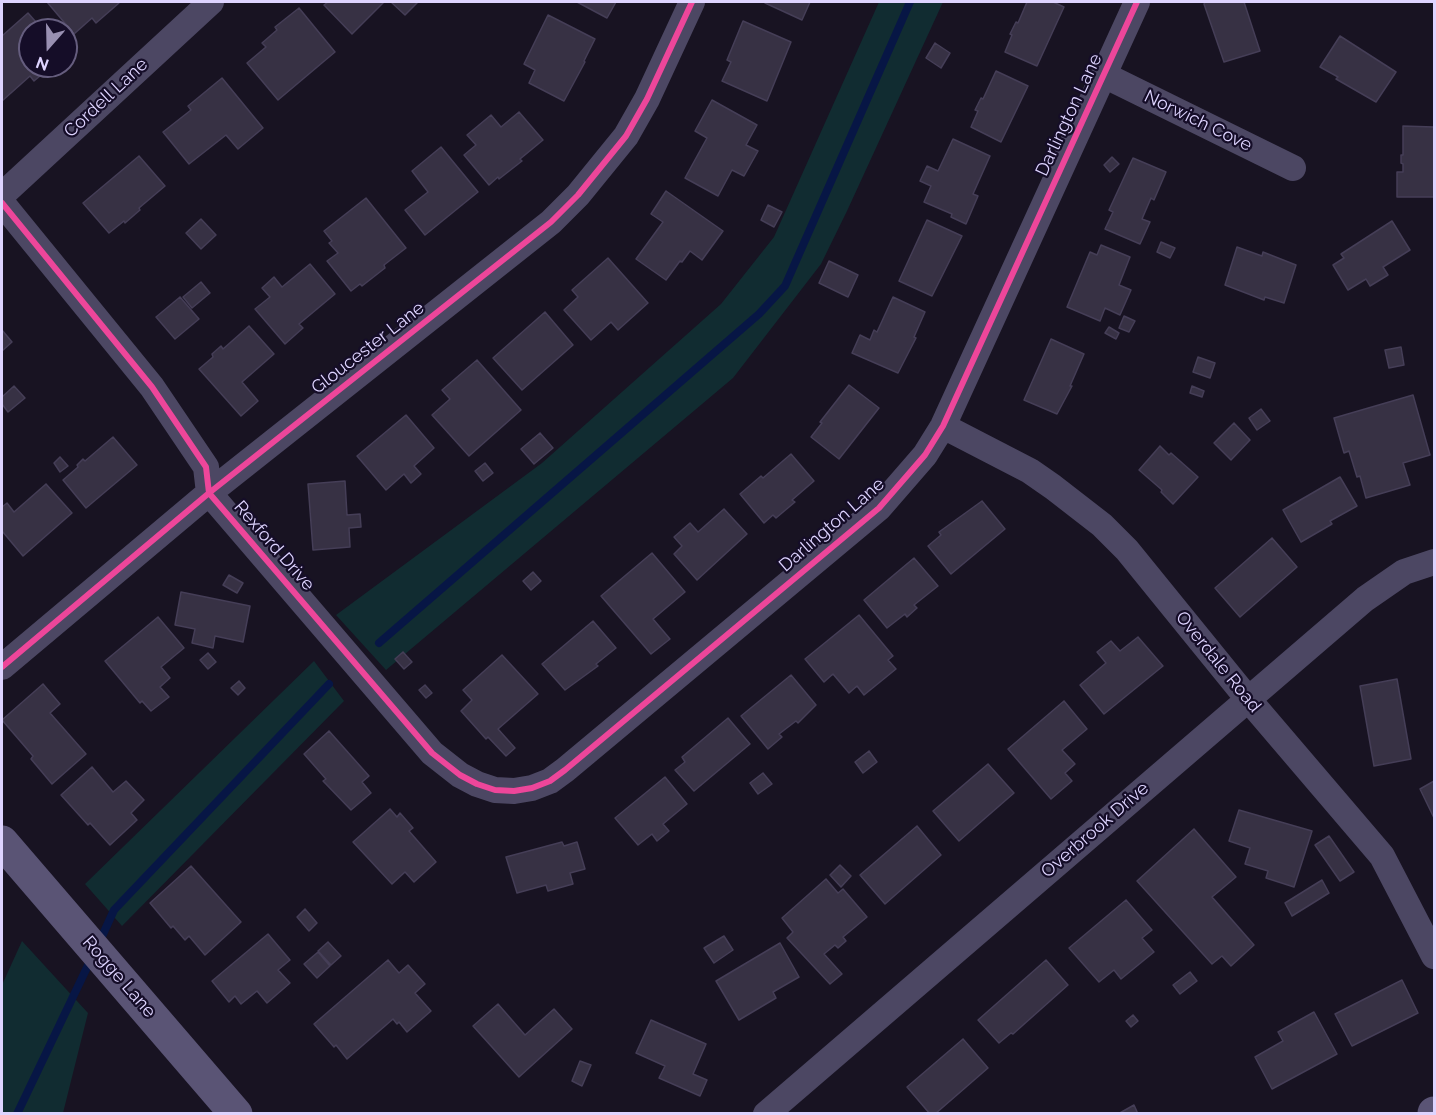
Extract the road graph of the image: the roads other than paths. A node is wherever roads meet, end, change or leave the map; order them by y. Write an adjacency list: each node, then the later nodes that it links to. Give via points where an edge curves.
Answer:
1 (211, 2): 6 (street, Cordell Lane)
2 (692, 2): 9 (street, Gloucester Lane, via 647,99 603,166 578,195 551,222)
3 (1137, 2): 4 (street, Darlington Lane)
4 (1104, 75): 5 (street, Norwich Cove); 8 (street, Darlington Lane)
5 (1293, 168)
6 (2, 195)
7 (2, 204): 9 (street, Rexford Drive, via 152,387 206,467)
8 (943, 426): 12 (street, Overdale Road, via 1030,471 1102,525 1127,550); 13 (street, Darlington Lane, via 903,483 879,508 565,770 532,788)
9 (209, 493): 11 (street, Gloucester Lane); 13 (street, Rexford Drive, via 432,753 460,775)
10 (1434, 562): 12 (street, Overbrook Drive, via 1404,572 1365,599)
11 (2, 667)
12 (1248, 699): 15 (street, Overdale Road, via 1382,856); 17 (street, Overbrook Drive)
13 (495, 790)
14 (3, 843): 16 (street, Rogge Lane)
15 (1434, 956)
16 (232, 1112)
17 (766, 1113)

